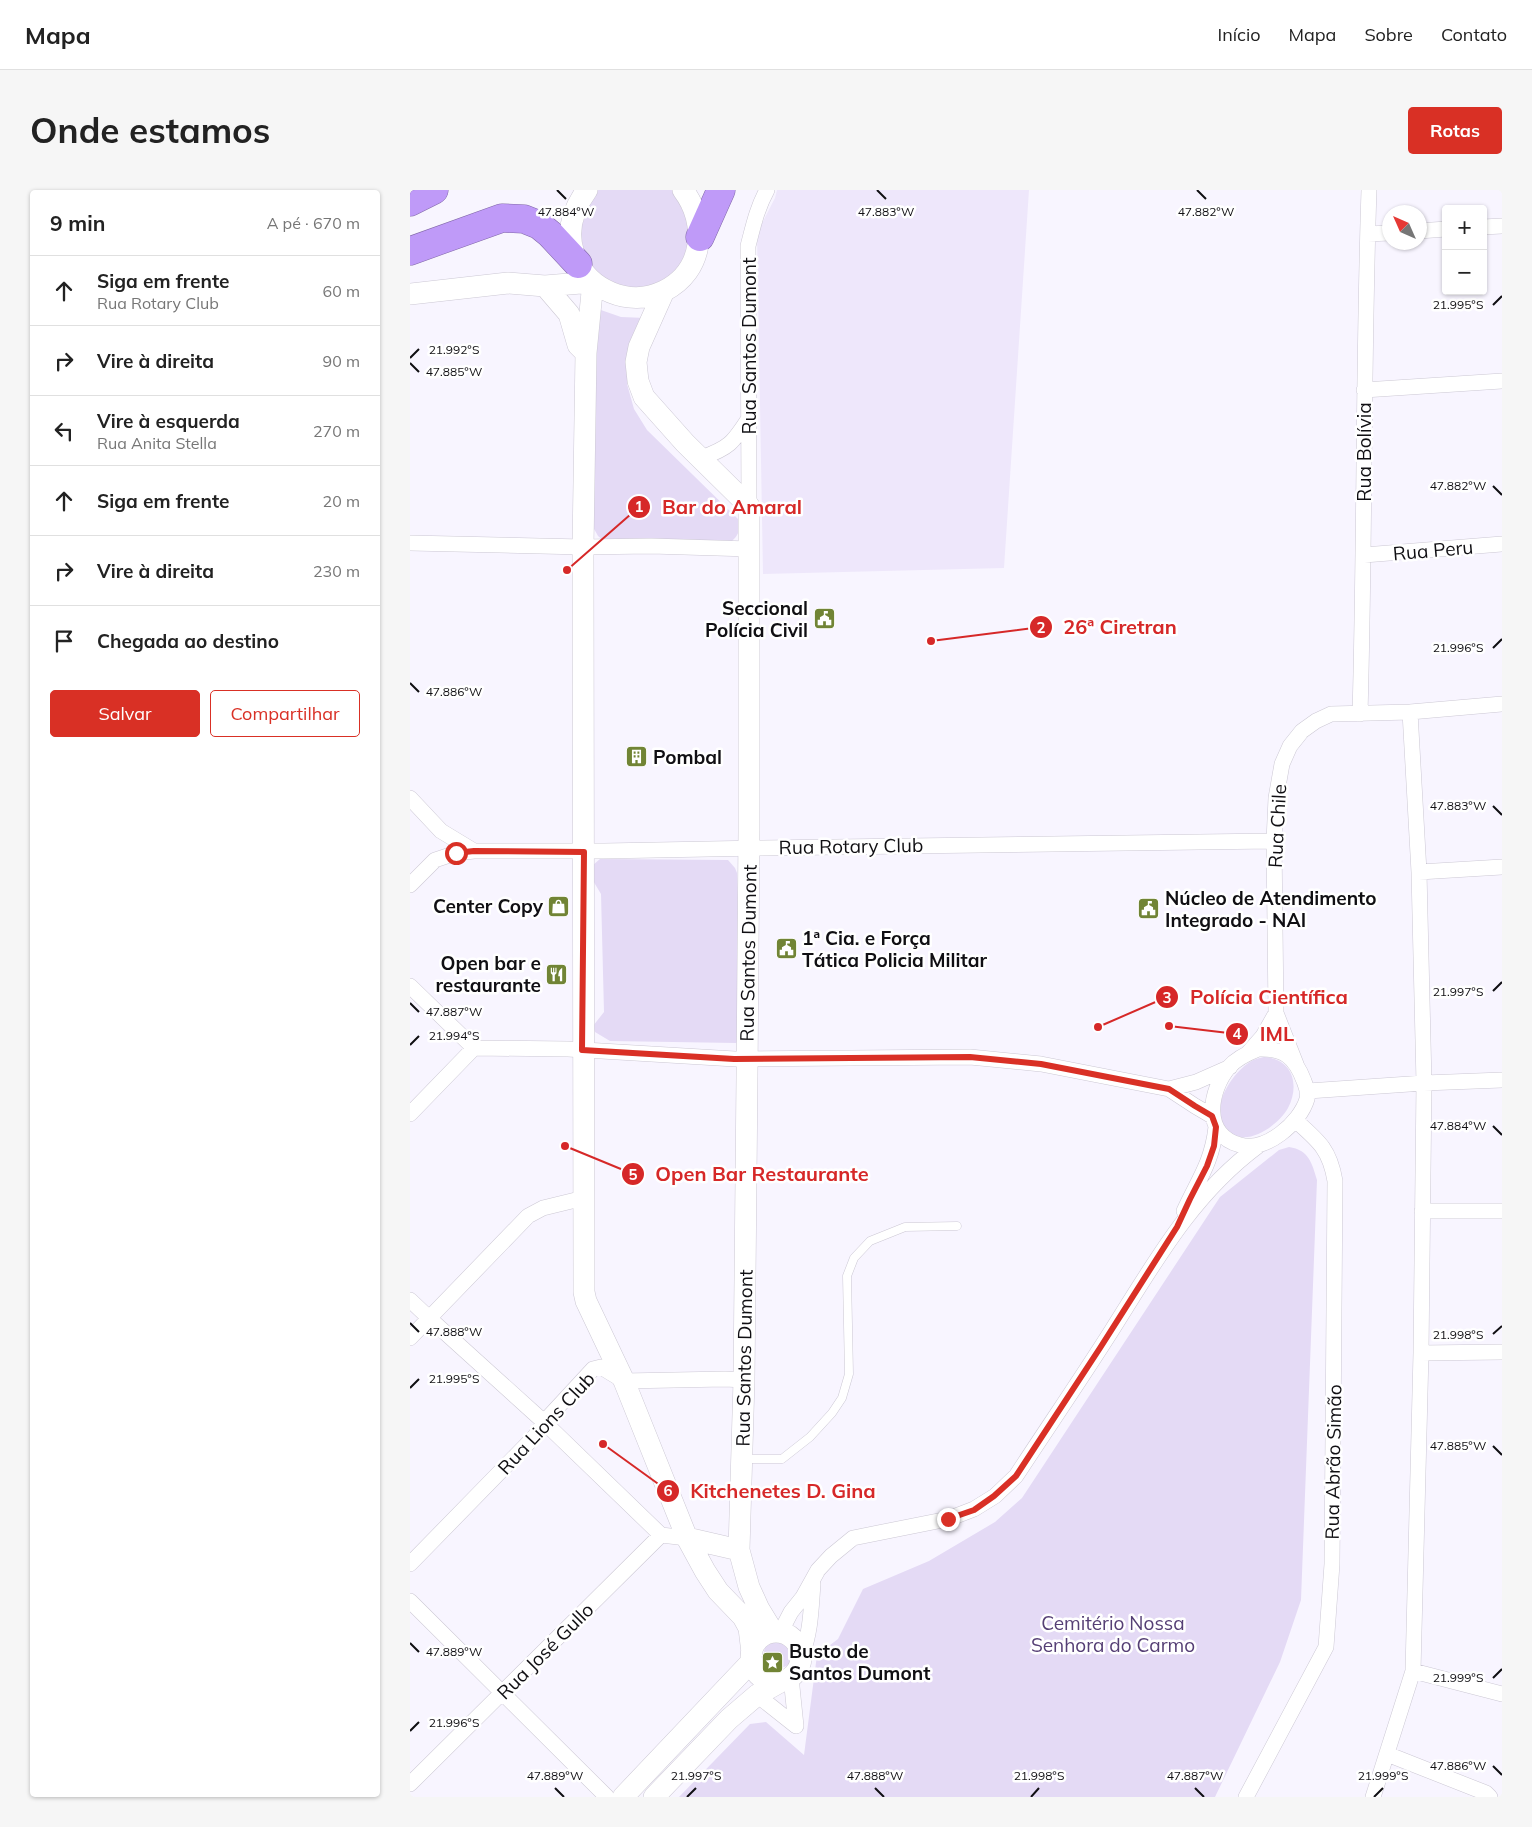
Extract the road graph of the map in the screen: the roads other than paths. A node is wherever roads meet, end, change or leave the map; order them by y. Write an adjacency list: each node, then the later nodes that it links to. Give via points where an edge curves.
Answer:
1 (434, 190): 7 (highway)
2 (587, 190): 16 (street, via 577,204 571,224 571,244)
3 (683, 190): 14 (street, via 692,201)
4 (722, 190): 14 (highway)
5 (767, 190): 23 (street, Rua Santos Dumont, via 748,246)
6 (1369, 190): 13 (street, Rua Bolívia)
7 (410, 202)
8 (1502, 226): 9 (street)
9 (1487, 227)
10 (1442, 229): 11 (street)
11 (1427, 230)
12 (1382, 233): 13 (street)
13 (1368, 234): 22 (street, Rua Bolívia)
14 (700, 237): 18 (street, via 689,268)
15 (410, 251): 16 (highway, via 502,218 524,219 540,225)
16 (585, 273): 17 (street); 18 (street, via 609,292 627,297 646,297); 20 (street)
17 (545, 286): 19 (street, via 508,283); 20 (street, via 569,314 578,345)
18 (664, 291): 24 (street, via 639,347 636,362 638,381 644,397)
19 (410, 294)
20 (586, 353): 28 (street)
21 (1502, 382): 22 (street)
22 (1364, 390): 30 (street, Rua Bolívia)
23 (749, 418): 24 (street, via 733,443); 25 (street, Rua Santos Dumont)
24 (701, 458): 25 (street)
25 (749, 506): 29 (street, Rua Santos Dumont)
26 (410, 543): 28 (street)
27 (1502, 544): 30 (street, Rua Peru)
28 (583, 547): 29 (street); 39 (street)
29 (750, 549): 37 (street, Rua Santos Dumont)
30 (1364, 555): 33 (street, Rua Bolívia)
31 (1502, 704): 32 (street, Rua Chile)
32 (1410, 712): 33 (street, Rua Chile); 42 (street)
33 (1360, 714): 36 (street, Rua Chile, via 1331,714 1302,731 1290,746 1282,764 1276,798)
34 (410, 798): 35 (street)
35 (441, 831): 38 (street); 40 (street)
36 (1274, 841): 37 (street, Rua Rotary Club); 45 (street, Rua Chile)
37 (749, 848): 39 (street, Rua Rotary Club); 49 (street, Rua Santos Dumont)
38 (474, 851): 39 (street, Rua Rotary Club); 40 (street, Rua Rotary Club)
39 (584, 852): 47 (street)
40 (435, 860): 43 (street, Rua Rotary Club)
41 (1502, 867): 42 (street)
42 (1419, 872): 53 (street)
43 (410, 885)
44 (410, 986): 46 (street)
45 (1276, 1013): 48 (street, via 1263,1036); 50 (street)
46 (474, 1048): 47 (street); 56 (street)
47 (582, 1050): 49 (street); 60 (street)
48 (1248, 1053): 50 (street, via 1258,1049 1275,1050 1290,1056); 51 (street)
49 (747, 1058): 54 (street, via 970,1057 1041,1064); 70 (street, Rua Santos Dumont)
50 (1296, 1064): 55 (street)
51 (1230, 1067): 54 (street, via 1196,1082); 58 (street, via 1212,1101)
52 (1502, 1080): 53 (street)
53 (1424, 1084): 55 (street); 61 (street)
54 (1169, 1089): 58 (street)
55 (1308, 1091): 57 (street)
56 (410, 1114)
57 (1296, 1120): 59 (street); 93 (street, Rua Abrão Simão, via 1324,1148 1332,1163 1335,1181 1332,1564 1326,1647)
58 (1214, 1121): 59 (street, via 1224,1137 1234,1144); 64 (street, via 1214,1146)
59 (1258, 1146): 64 (street, via 1215,1183)
60 (584, 1198): 66 (street, via 543,1208 528,1216); 71 (street, via 584,1292)
61 (1422, 1211): 62 (street); 69 (street)
62 (1502, 1211)
63 (957, 1226): 73 (lane, via 905,1226 870,1241 854,1258 847,1276 849,1374 842,1398 810,1437 782,1459)
64 (1177, 1227): 78 (street, via 1016,1476 974,1510 948,1519 853,1538 831,1556)
65 (410, 1300): 66 (street)
66 (429, 1318): 67 (street); 72 (street)
67 (410, 1338)
68 (1502, 1352): 69 (street)
69 (1421, 1353): 83 (street)
70 (744, 1380): 71 (street, Rua Lions Club); 73 (street, Rua Santos Dumont)
71 (624, 1381): 72 (street, Rua Lions Club, via 601,1367 593,1369); 75 (street)
72 (544, 1422): 74 (street); 77 (street, Rua Lions Club)
73 (742, 1459): 76 (street, Rua Santos Dumont)
74 (661, 1536): 75 (street); 85 (street, Rua José Gullo)
75 (687, 1538): 76 (street); 82 (street, via 704,1571 749,1628)
76 (739, 1550): 80 (street, Rua Santos Dumont, via 759,1609)
77 (410, 1564)
78 (813, 1580): 80 (street); 81 (street, via 807,1643)
79 (410, 1601): 85 (street)
80 (777, 1632): 81 (street, via 793,1639); 82 (street, via 759,1639)
81 (802, 1654): 84 (street, via 800,1666)
82 (752, 1657): 84 (street, via 754,1669 766,1680); 91 (street)
83 (1413, 1671): 86 (street); 88 (street)
84 (786, 1679): 87 (street); 87 (street, via 796,1726)
85 (503, 1692): 89 (street, Rua José Gullo); 90 (street)
86 (1502, 1694)
87 (756, 1695): 92 (street)
88 (1387, 1754): 94 (street); 95 (street)
89 (410, 1784)
90 (607, 1797)
91 (623, 1797)
92 (654, 1797)
93 (1246, 1797)
94 (1373, 1797)
95 (1490, 1797)

